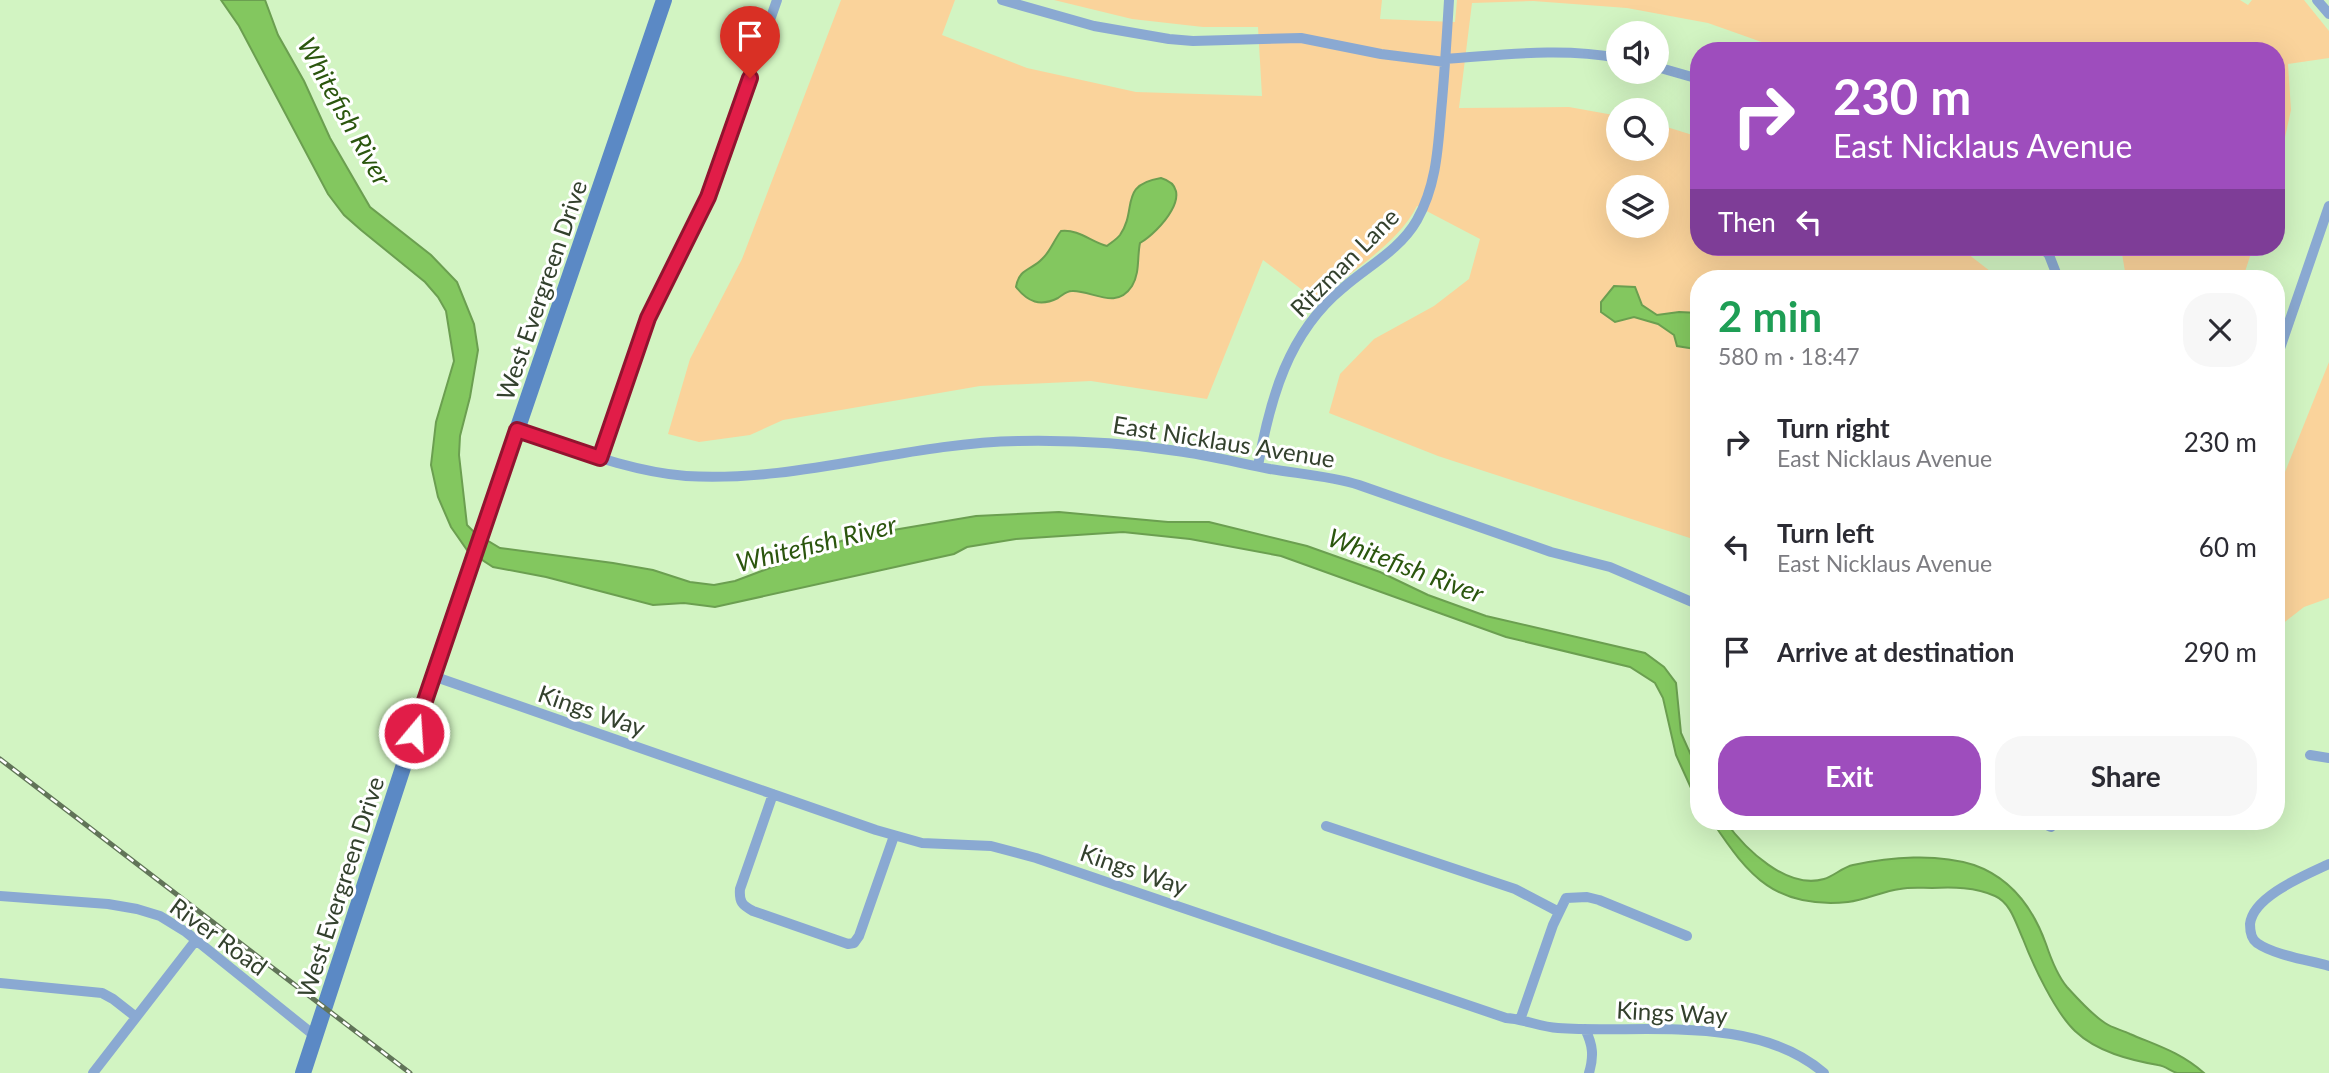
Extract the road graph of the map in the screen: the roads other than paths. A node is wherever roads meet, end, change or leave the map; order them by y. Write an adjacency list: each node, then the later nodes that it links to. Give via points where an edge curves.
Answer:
1 (664, 0): 13 (street, West Evergreen Drive)
2 (777, 0): 14 (street, via 708,197 648,318)
3 (1002, 0): 8 (street, via 1094,26 1169,39 1301,38 1381,54)
4 (1450, 0): 8 (street, Ritzman Lane)
5 (2318, 0): 6 (street)
6 (2329, 14)
7 (1606, 56): 8 (street, via 1547,51)
8 (1445, 60): 15 (street, Ritzman Lane, via 1438,148 1427,200 1400,242 1326,303 1299,338 1275,391)
9 (1669, 70): 10 (street)
10 (1690, 76)
11 (2329, 206): 12 (street)
12 (2285, 334)
13 (517, 430): 14 (street, East Nicklaus Avenue); 17 (street, West Evergreen Drive)
14 (600, 458): 15 (street, East Nicklaus Avenue, via 654,472 748,476 922,449 1017,441 1132,445)
15 (1258, 466): 16 (street, East Nicklaus Avenue, via 1359,485 1551,552 1610,567)
16 (1690, 602)
17 (433, 676): 20 (street, Kings Way); 33 (street, West Evergreen Drive)
18 (2310, 755): 19 (street)
19 (2329, 758)
20 (773, 794): 22 (street, Kings Way); 22 (street, via 739,899 753,911 848,944 859,936)
21 (1326, 826): 25 (street, via 1514,889)
22 (894, 836): 31 (street, Kings Way, via 934,845 992,846 1037,858)
23 (2329, 864): 28 (street, via 2258,905 2250,930 2255,942 2271,950)
24 (0, 896): 27 (street, River Road, via 137,909 170,921)
25 (1559, 912): 26 (street, via 1566,898 1587,897); 31 (street)
26 (1688, 936)
27 (196, 940): 30 (street); 33 (street, River Road)
28 (2329, 966)
29 (0, 984): 30 (street, via 102,993)
30 (136, 1017): 34 (street)
31 (1520, 1020): 32 (street, Kings Way, via 1545,1027)
32 (1586, 1029): 36 (street, via 1593,1054); 37 (street, Kings Way, via 1679,1028 1753,1040 1797,1054)
33 (315, 1036): 35 (street, West Evergreen Drive)
34 (93, 1073)
35 (303, 1073)
36 (1590, 1073)
37 (1824, 1073)

